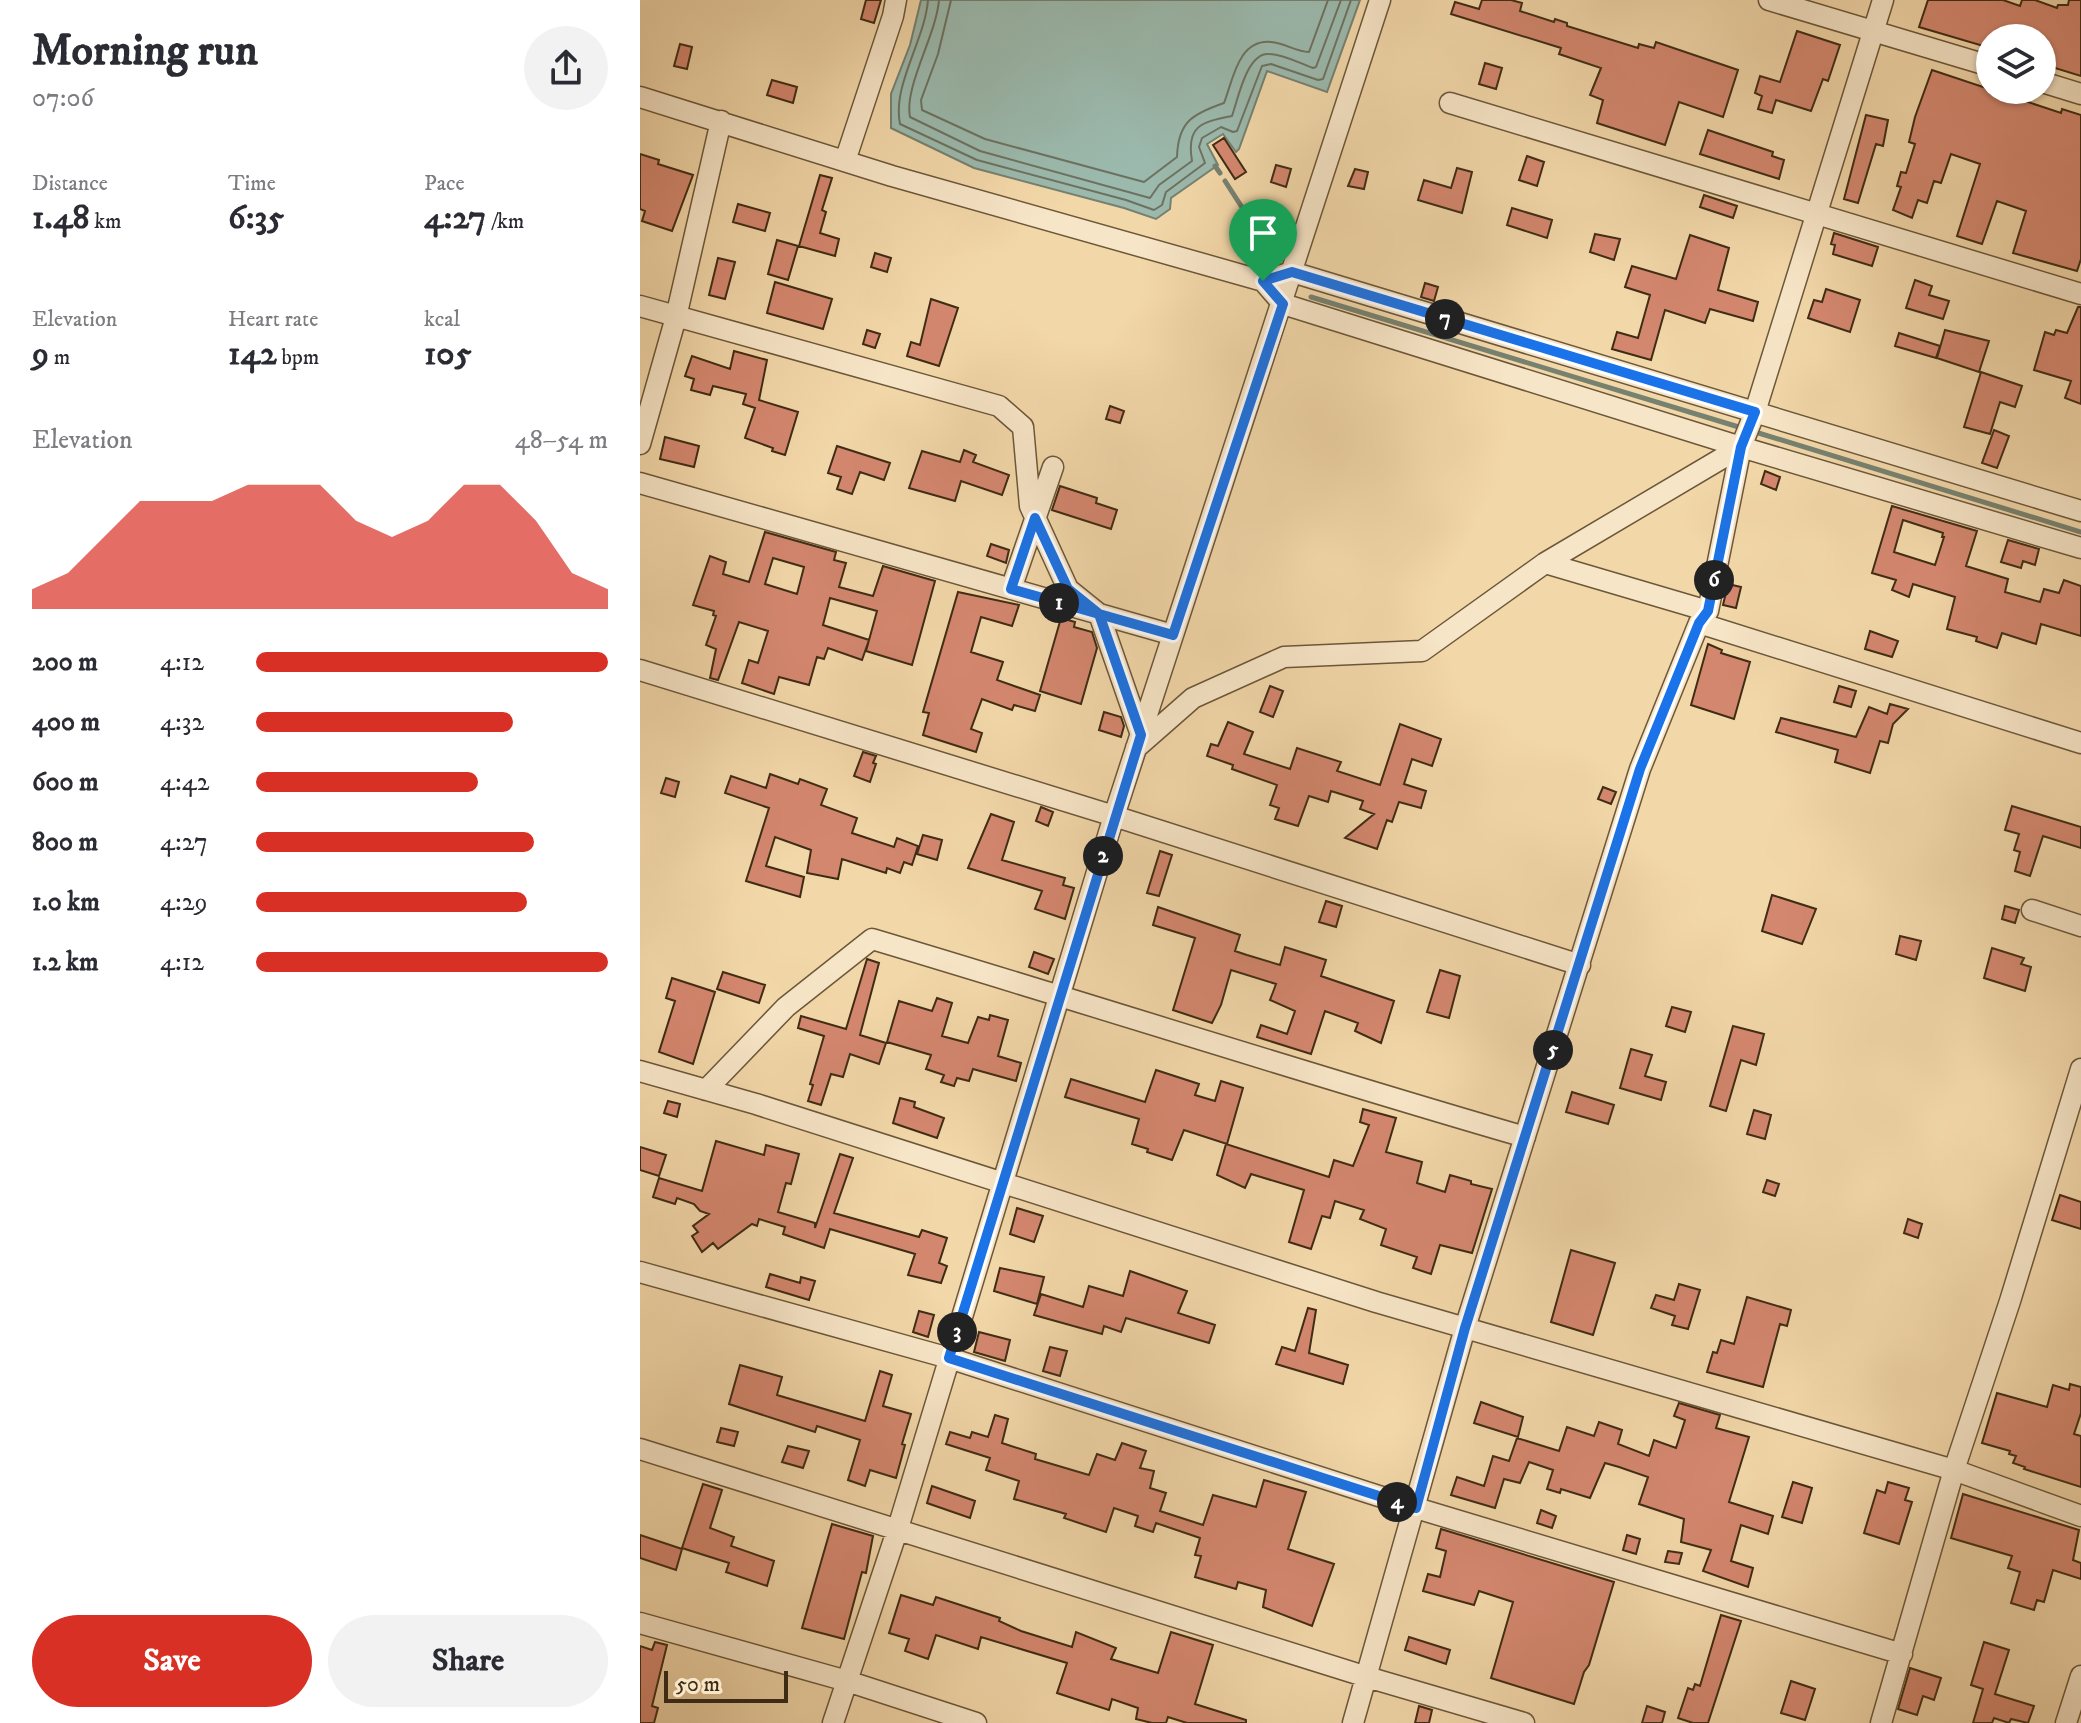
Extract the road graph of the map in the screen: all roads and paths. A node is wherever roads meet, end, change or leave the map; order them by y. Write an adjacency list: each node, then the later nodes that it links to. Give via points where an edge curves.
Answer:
1 (896, 0): 12 (street)
2 (1380, 0): 14 (street)
3 (1769, 0): 5 (street)
4 (1883, 0): 5 (street)
5 (1874, 30): 6 (street); 13 (street)
6 (1976, 62)
7 (2056, 86): 8 (street)
8 (2081, 94)
9 (640, 97): 11 (street)
10 (1450, 103): 13 (street)
11 (721, 121): 12 (street); 19 (street)
12 (845, 161): 15 (street)
13 (1817, 215): 16 (street); 20 (street)
14 (1292, 272): 15 (street); 17 (street); 20 (street)
15 (1263, 281): 17 (street)
16 (2081, 294)
17 (1283, 304): 20 (street); 31 (street)
18 (640, 306): 19 (street)
19 (676, 317): 21 (street); 25 (street, via 999,406 1023,427)
20 (1748, 429): 24 (street); 26 (street); 27 (street); 30 (street)
21 (640, 444)
22 (1053, 467): 25 (street)
23 (640, 483): 28 (street)
24 (2081, 511)
25 (1035, 518): 28 (street); 29 (street, via 1068,589)
26 (2081, 548)
27 (1545, 563): 30 (street); 33 (street, via 1422,651 1284,657 1193,698)
28 (1011, 589): 29 (street)
29 (1099, 614): 31 (street); 33 (street)
30 (1703, 617): 34 (street); 38 (street, via 1640,769)
31 (1173, 635): 33 (street)
32 (640, 670): 35 (street)
33 (1138, 742): 35 (street)
34 (2081, 743)
35 (1114, 816): 38 (street); 39 (street)
36 (2032, 910): 37 (street)
37 (2081, 926)
38 (1580, 965): 43 (street)
39 (1061, 995): 42 (street, via 872,939 786,1007); 43 (street); 44 (street)
40 (2081, 1069): 49 (street)
41 (640, 1071): 42 (street)
42 (706, 1090): 44 (street)
43 (1525, 1137): 46 (street)
44 (1003, 1183): 46 (street); 47 (street)
45 (640, 1272): 47 (street)
46 (1465, 1328): 49 (street); 50 (street)
47 (949, 1358): 50 (street); 52 (street)
48 (641, 1452): 52 (street)
49 (1954, 1470): 51 (street); 54 (street)
50 (1416, 1508): 54 (street); 56 (street)
51 (2081, 1516)
52 (898, 1528): 56 (street); 57 (street)
53 (640, 1623): 57 (street)
54 (1902, 1654): 63 (street)
55 (2081, 1676): 58 (street)
56 (1367, 1677): 61 (street); 62 (street)
57 (847, 1681): 59 (street); 60 (street)
58 (2069, 1722)
59 (833, 1723)
60 (976, 1723)
61 (1353, 1723)
62 (1524, 1723)
63 (1881, 1723)

